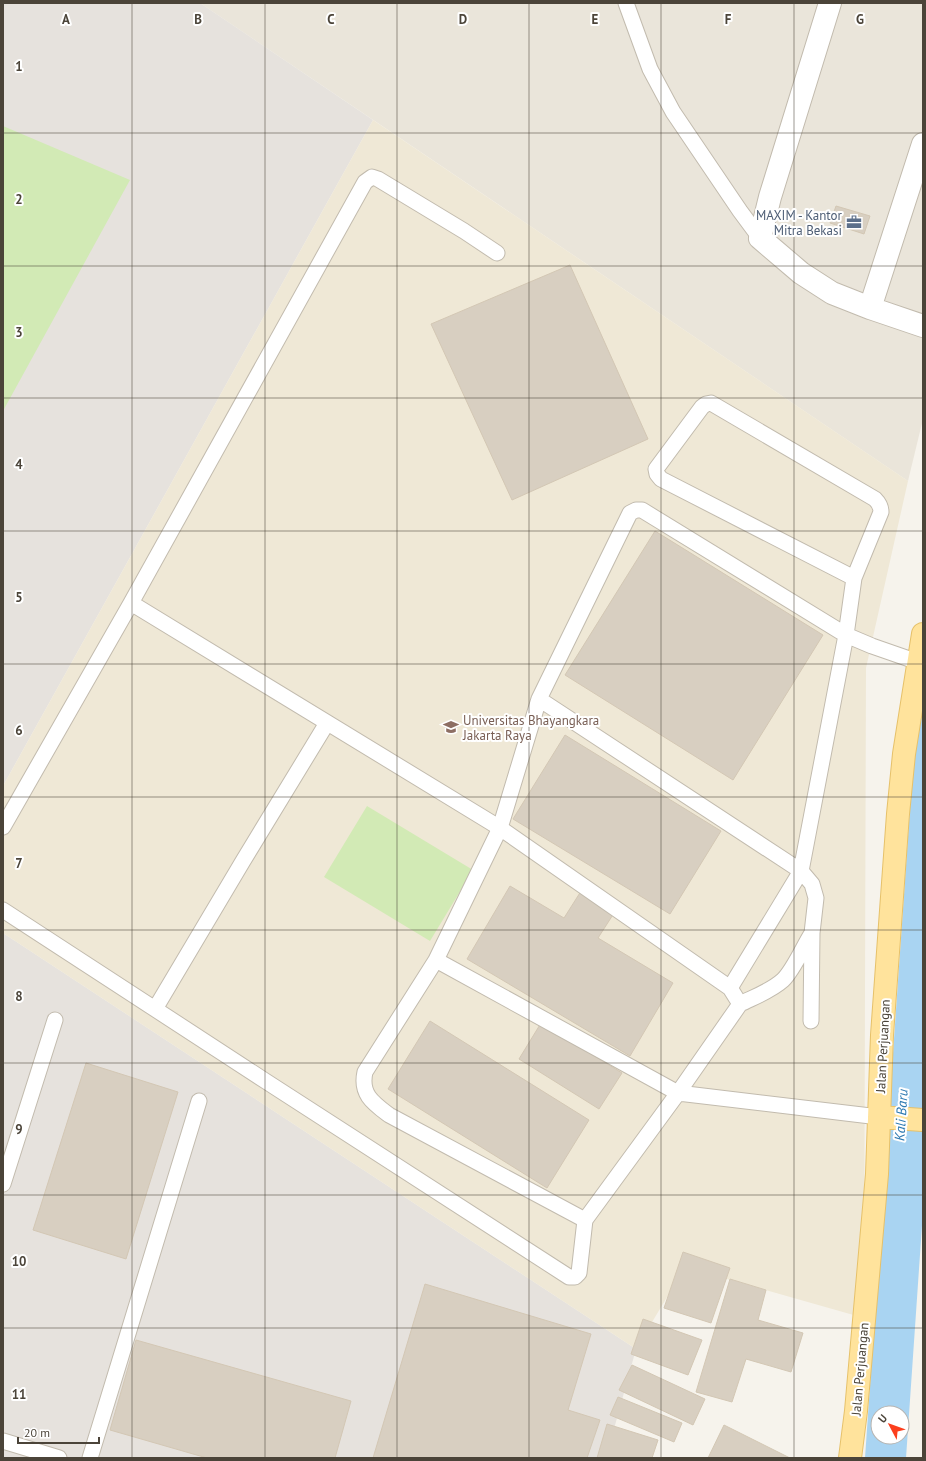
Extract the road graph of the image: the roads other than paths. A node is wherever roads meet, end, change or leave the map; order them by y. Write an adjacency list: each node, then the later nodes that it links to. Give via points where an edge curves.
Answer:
1 (626, 3): 4 (lane, via 650,69 674,112)
2 (830, 3): 4 (street, via 770,197)
3 (923, 144): 6 (street)
4 (760, 238): 6 (street, via 801,273 832,293)
5 (497, 253): 9 (lane, via 378,179 372,177 365,182)
6 (870, 308): 7 (street)
7 (923, 326)
8 (854, 578): 8 (lane, via 881,512 875,498 711,403 706,404 656,469 660,479); 11 (lane)
9 (131, 603): 14 (lane); 16 (lane)
10 (923, 634): 12 (main road, Jalan Perjuangan)
11 (846, 635): 12 (lane); 13 (lane, via 642,510 636,510 630,513); 18 (lane)
12 (918, 662): 15 (main road, Jalan Perjuangan)
13 (540, 698): 17 (lane); 18 (lane)
14 (328, 723): 17 (lane); 24 (lane)
15 (913, 753): 29 (main road, Jalan Perjuangan, via 892,887 882,1035)
16 (3, 827)
17 (500, 828): 21 (lane); 22 (lane)
18 (801, 871): 20 (lane, via 812,884 816,898); 22 (lane)
19 (3, 910): 24 (lane)
20 (812, 933): 23 (lane, via 783,980); 26 (lane)
21 (436, 960): 27 (lane); 32 (lane, via 365,1072 363,1082 369,1098 389,1115)
22 (730, 988): 23 (lane)
23 (740, 1004): 27 (lane)
24 (155, 1009): 32 (lane, via 569,1277 575,1277 579,1273)
25 (55, 1020): 31 (lane)
26 (811, 1021)
27 (678, 1093): 29 (lane); 32 (lane)
28 (199, 1101): 35 (lane)
29 (882, 1117): 30 (main road); 36 (main road, Jalan Perjuangan, via 858,1395)
30 (923, 1120)
31 (3, 1184)
32 (585, 1220)
33 (3, 1440): 34 (lane)
34 (59, 1458)
35 (90, 1458)
36 (850, 1458)

